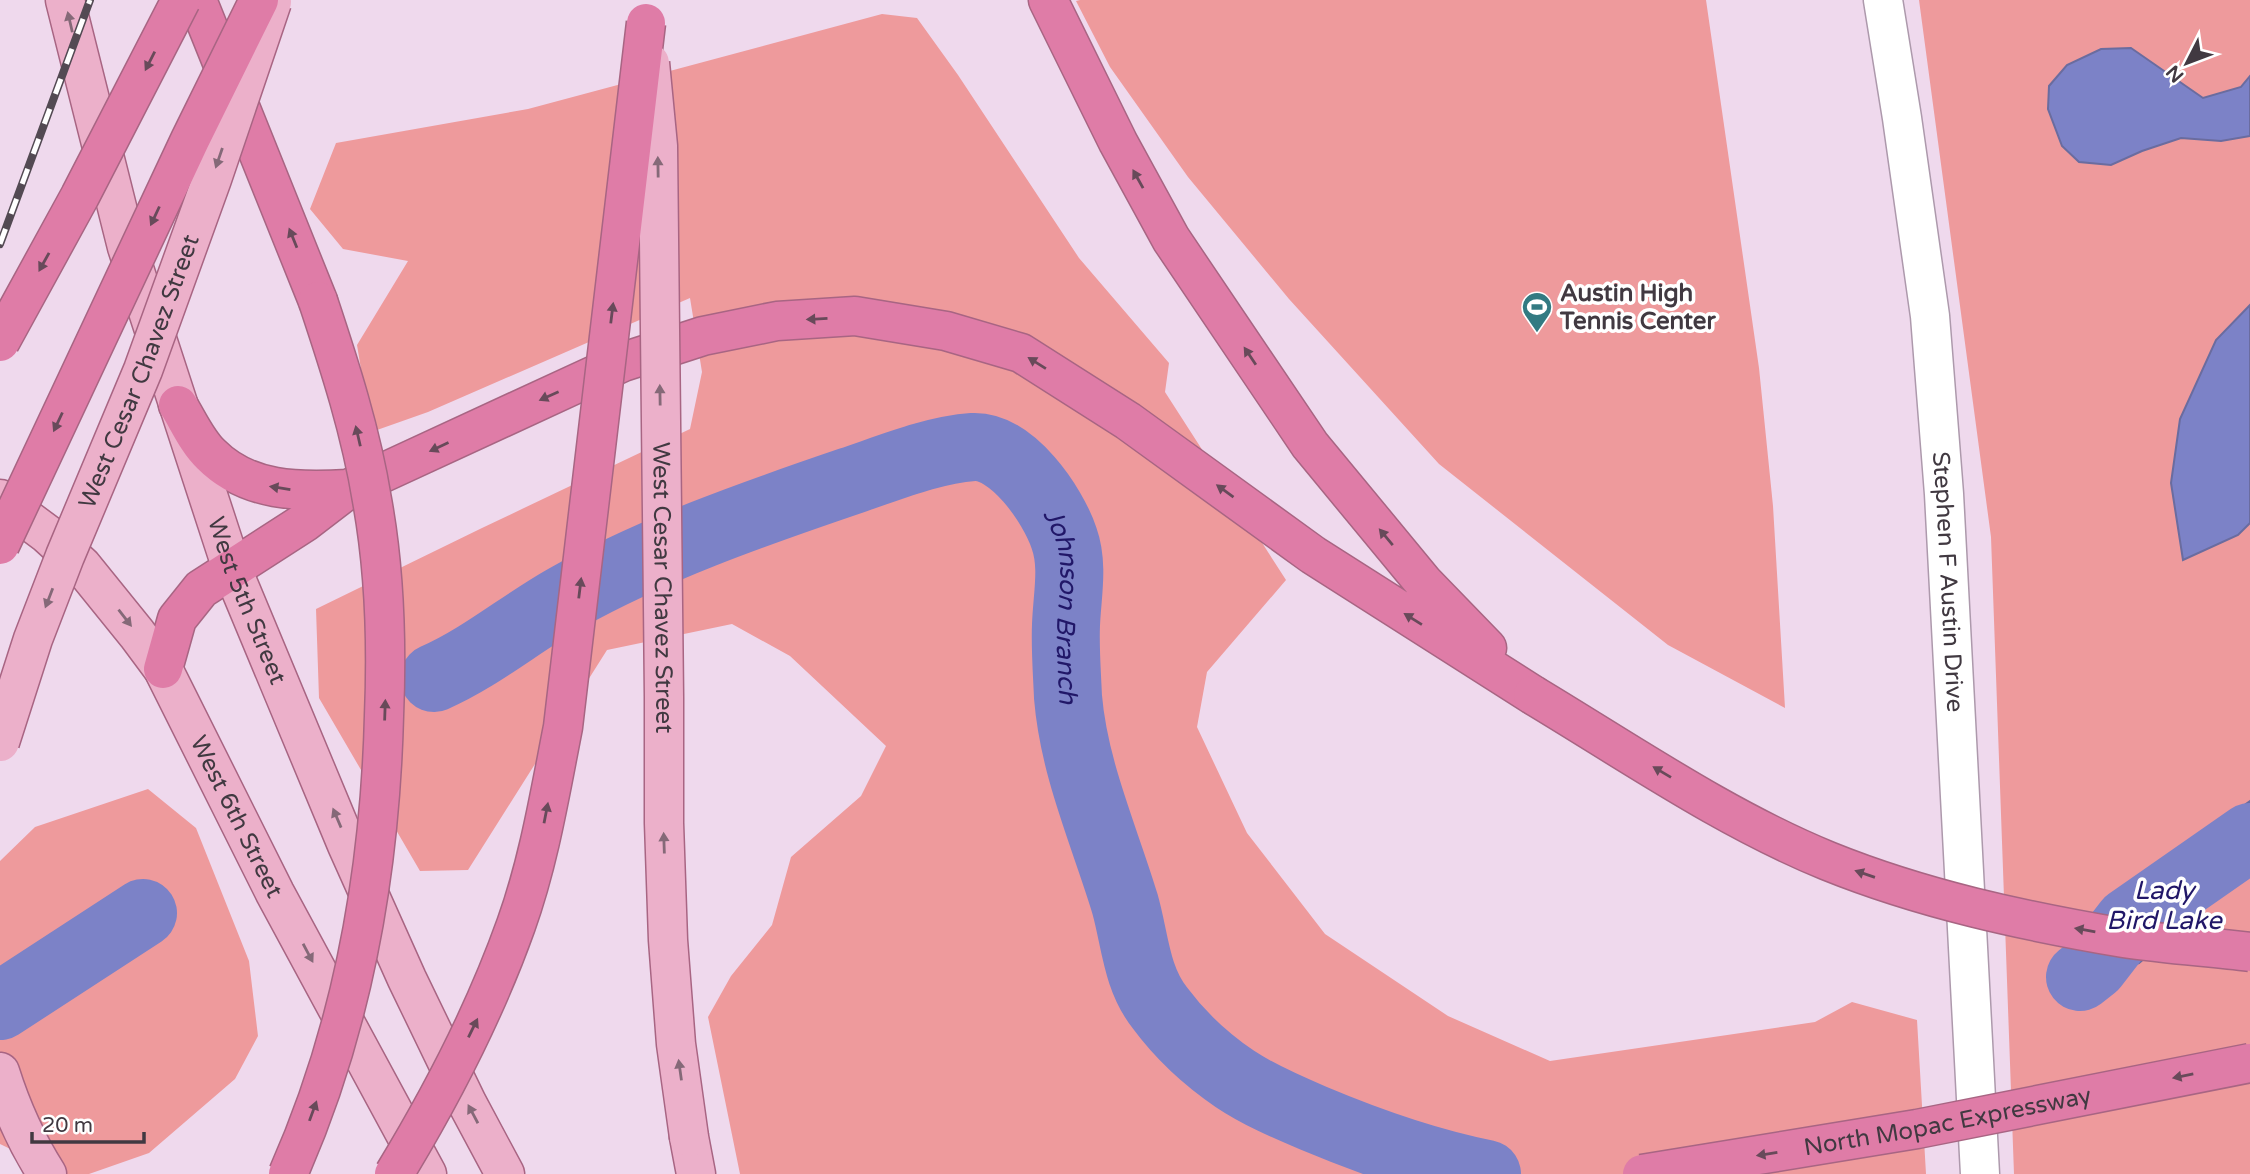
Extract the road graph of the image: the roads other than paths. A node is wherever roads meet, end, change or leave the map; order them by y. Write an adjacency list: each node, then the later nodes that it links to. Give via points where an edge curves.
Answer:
1 (65, 0): 10 (main road, West 5th Street, one-way to 1, via 127,247)
2 (181, 0): 9 (highway, one-way to 9, bridge)
3 (197, 0): 23 (highway, one-way to 3, bridge, via 333,1058 374,868 386,679 383,587 372,500 350,398 318,301)
4 (259, 0): 13 (highway, one-way to 13, bridge)
5 (272, 0): 17 (main road, West Cesar Chavez Street, one-way to 17, bridge, via 148,357 33,639)
6 (1048, 0): 16 (highway, one-way to 6, via 1424,583 1310,445 1171,239)
7 (1883, 0): 22 (street, Stephen F Austin Drive, via 1930,316 1944,494)
8 (647, 11): 24 (highway, one-way to 8, bridge, via 432,1112 478,1018 517,923 543,830 563,727); 27 (main road, West Cesar Chavez Street, one-way to 8, bridge, via 676,1044 668,940 658,146)
9 (0, 342)
10 (177, 405): 11 (highway, one-way to 10, via 309,492 243,478 210,454); 14 (main road, West 5th Street)
11 (348, 489): 14 (highway); 16 (highway, one-way to 11, bridge, via 1313,555 1129,421 1021,353 946,331 855,316 777,321 703,336 624,362)
12 (0, 499): 15 (main road, West 6th Street, one-way to 15, via 82,566)
13 (0, 545)
14 (232, 569): 15 (highway, via 201,590 177,619); 26 (main road, West 5th Street, one-way to 14, via 407,979)
15 (163, 669): 25 (main road, West 6th Street, one-way to 25, via 275,893)
16 (1533, 695): 18 (highway, one-way to 16, bridge, via 2126,938 1998,915 1827,860 1735,816)
17 (0, 742)
18 (2250, 952)
19 (2250, 1063): 28 (highway, North Mopac Expressway, one-way to 28, bridge, via 1917,1129)
20 (0, 1072): 21 (main road)
21 (43, 1167)
22 (1980, 1170)
23 (288, 1174)
24 (394, 1174)
25 (427, 1174)
26 (505, 1174)
27 (696, 1174)
28 (1642, 1174)

